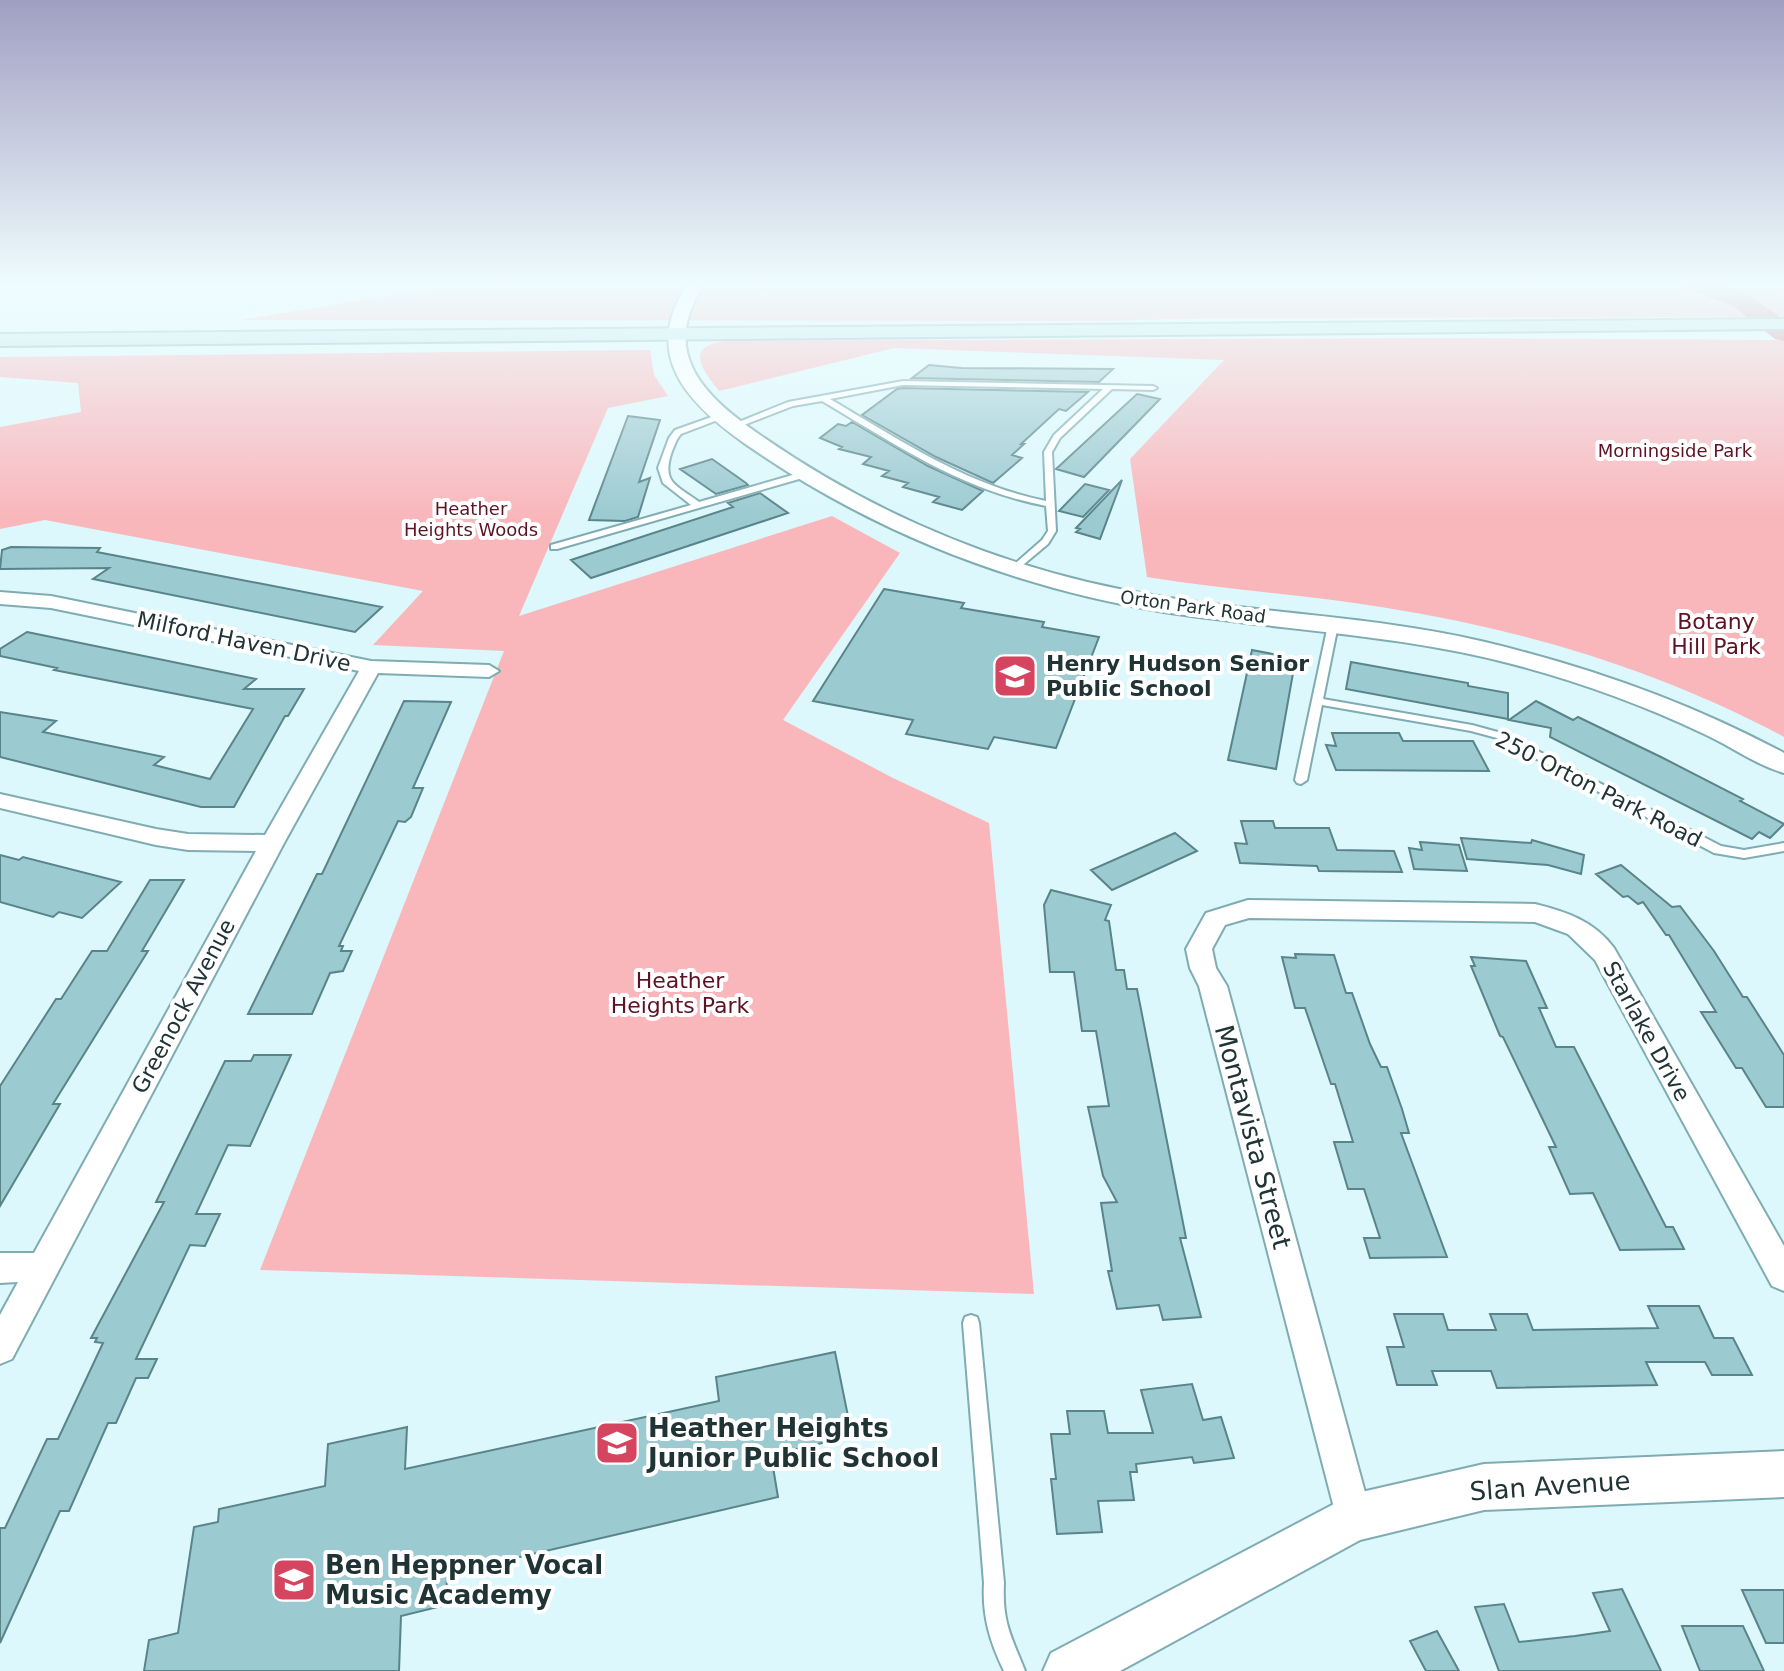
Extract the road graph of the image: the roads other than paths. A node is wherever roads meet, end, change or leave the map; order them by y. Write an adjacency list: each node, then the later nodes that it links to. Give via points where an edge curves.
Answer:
1 (680, 360): 5 (street, Orton Park Road, via 694,392)
2 (1109, 388): 3 (lane); 4 (lane, via 903,383); 7 (lane, via 1048,452)
3 (1153, 388)
4 (823, 398): 5 (lane); 7 (lane, via 1015,500)
5 (727, 421): 6 (street, Orton Park Road); 8 (lane, via 678,432 662,468 666,481)
6 (803, 475): 8 (lane); 10 (street, Orton Park Road, via 889,522)
7 (1048, 504): 10 (lane, via 1049,536)
8 (697, 505): 9 (lane)
9 (554, 547)
10 (1012, 571): 12 (street, Orton Park Road, via 1122,598)
11 (0, 598): 13 (street, Milford Haven Drive, via 51,602)
12 (1333, 625): 15 (lane); 16 (street, Orton Park Road, via 1430,637 1588,679 1689,717)
13 (371, 667): 14 (street, Milford Haven Drive); 19 (street, Greenock Avenue)
14 (489, 671)
15 (1319, 701): 17 (lane); 20 (lane, 250 Orton Park Road, via 1501,736 1718,850 1744,854)
16 (1784, 764)
17 (1301, 780)
18 (0, 801): 19 (street, via 172,840)
19 (272, 843): 22 (street, Greenock Avenue)
20 (1784, 847)
21 (1377, 910): 24 (street, Starlake Drive, via 1535,913 1565,920 1588,935 1612,964); 28 (street, Montavista Street, via 1248,909 1215,919 1199,949)
22 (43, 1267): 23 (street); 26 (street, Greenock Avenue)
23 (0, 1268)
24 (1784, 1276)
25 (971, 1323): 29 (lane, via 994,1583 992,1613)
26 (0, 1348)
27 (1784, 1474): 28 (street, Slan Avenue, via 1484,1487)
28 (1353, 1518): 30 (street, Slan Avenue)
29 (1015, 1671)
30 (1069, 1671)

